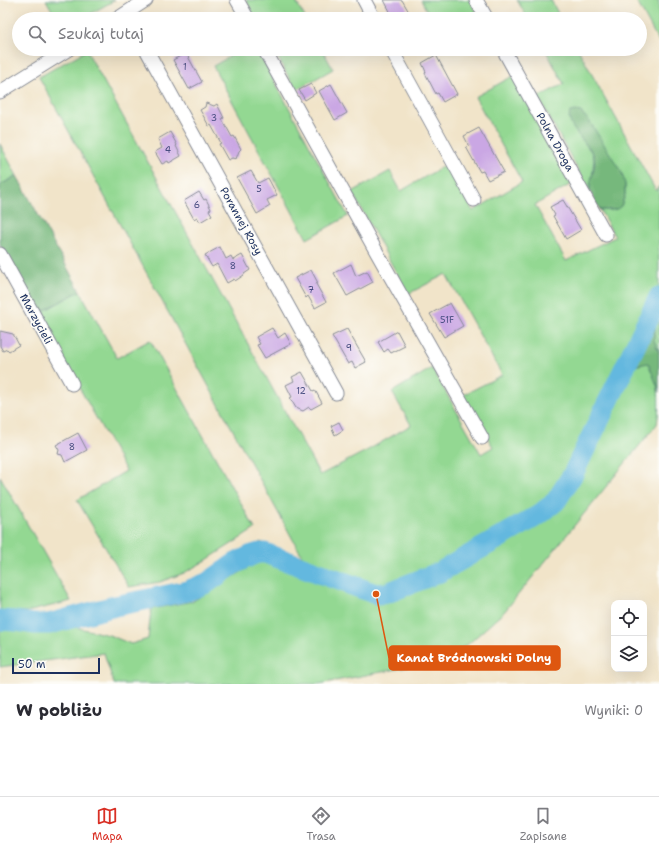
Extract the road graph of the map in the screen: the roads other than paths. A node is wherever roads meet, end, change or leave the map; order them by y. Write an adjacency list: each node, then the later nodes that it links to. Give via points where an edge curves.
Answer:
1 (146, 0): 5 (street)
2 (237, 0): 6 (street)
3 (364, 0): 7 (street)
4 (476, 0): 8 (street)
5 (130, 12)
6 (244, 12)
7 (370, 12)
8 (483, 12)
9 (58, 56): 14 (street)
10 (150, 56): 19 (street, Porannej Rosy)
11 (268, 56): 20 (street)
12 (395, 56): 15 (street)
13 (507, 56): 16 (street, Polna Droga)
14 (0, 92)
15 (474, 200)
16 (606, 235)
17 (0, 254): 18 (street, Marzycieli)
18 (72, 384)
19 (336, 394)
20 (482, 438)

